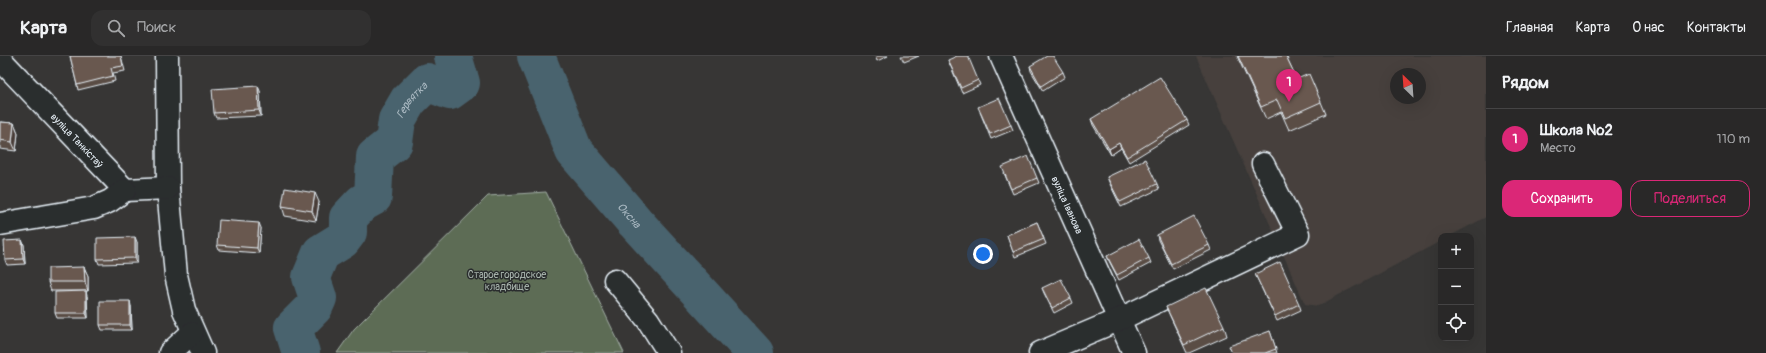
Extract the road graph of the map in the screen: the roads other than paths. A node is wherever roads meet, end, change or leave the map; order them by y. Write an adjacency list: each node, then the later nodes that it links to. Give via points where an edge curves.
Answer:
1 (167, 56): 5 (street)
2 (1001, 56): 9 (street, вуліца Іванова)
3 (0, 59): 6 (street, вуліца Танкістаў)
4 (1262, 164): 9 (street, via 1298,234)
5 (168, 188): 6 (street); 10 (street, via 176,275)
6 (125, 190): 7 (street, via 94,208)
7 (0, 224)
8 (615, 280): 13 (street, via 648,320)
9 (1118, 320): 14 (street); 15 (street, вуліца Іванова)
10 (192, 333): 11 (street); 12 (street)
11 (170, 353)
12 (202, 353)
13 (669, 353)
14 (1040, 353)
15 (1134, 353)

